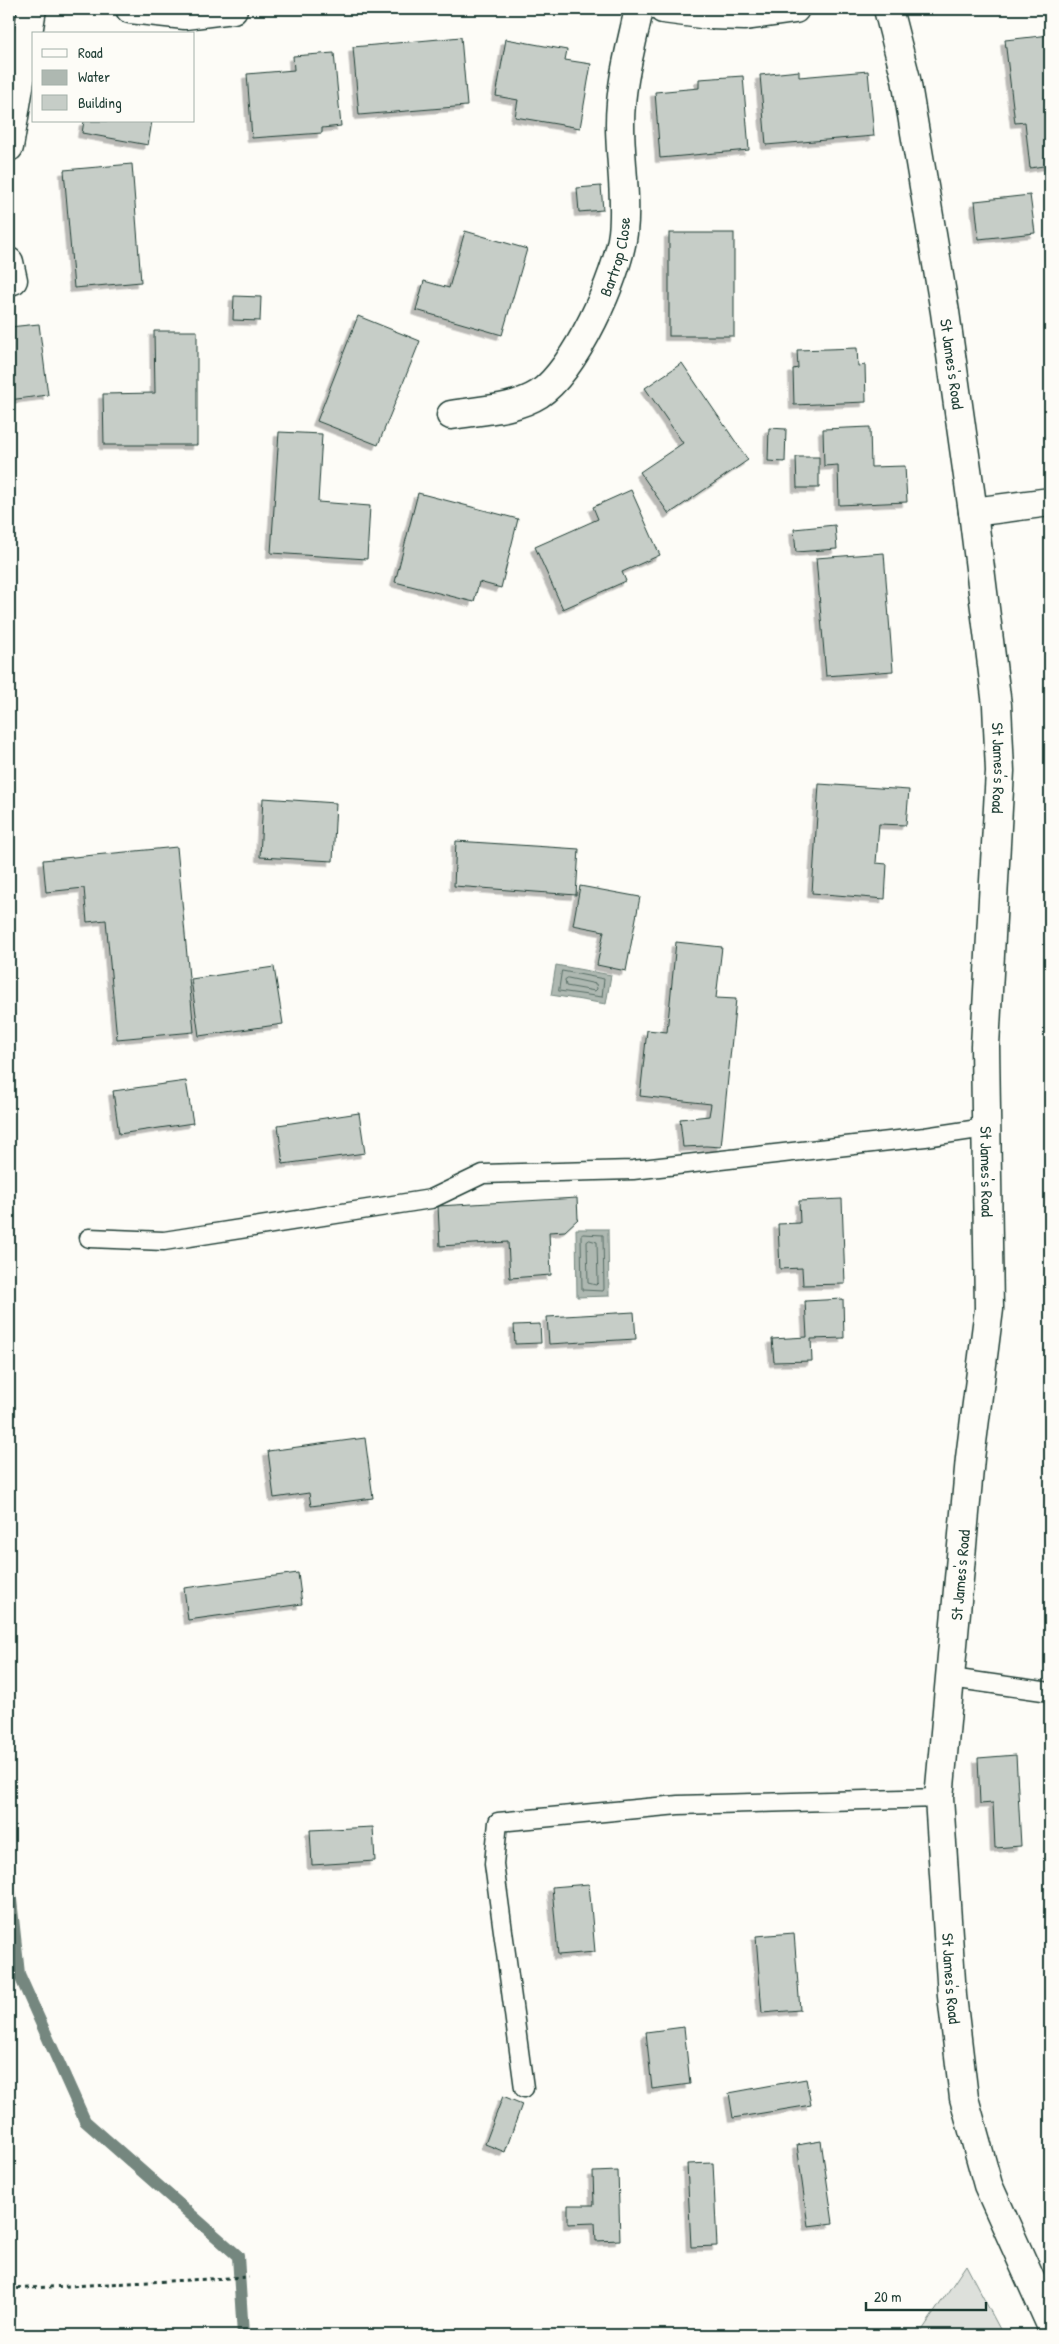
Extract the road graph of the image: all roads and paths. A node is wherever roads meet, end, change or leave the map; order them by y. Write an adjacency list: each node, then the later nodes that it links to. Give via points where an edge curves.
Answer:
1 (32, 9): 8 (street)
2 (130, 9): 3 (street, via 185,15)
3 (233, 9)
4 (639, 9): 9 (street, Bartrop Close, via 623,84 620,124 623,225 615,270 578,350 558,378 538,394 517,404)
5 (663, 9): 6 (street, via 745,16)
6 (795, 9)
7 (888, 9): 11 (street, St James's Road, via 906,79 945,312)
8 (9, 147)
9 (451, 415)
10 (1050, 502): 11 (street)
11 (973, 512): 12 (street, St James's Road, via 996,705 1000,772 985,1046)
12 (985, 1128): 13 (lane, via 633,1170 483,1174 432,1199 164,1241); 14 (street, St James's Road, via 989,1309 970,1458)
13 (89, 1238)
14 (951, 1678): 15 (lane); 16 (street, St James's Road)
15 (1050, 1692)
16 (939, 1798): 17 (lane, via 678,1805 498,1822 494,1864); 20 (street, St James's Road, via 952,1996 964,2098 988,2185)
17 (524, 2088)
18 (249, 2277): 19 (path)
19 (9, 2289)
20 (1050, 2323)

